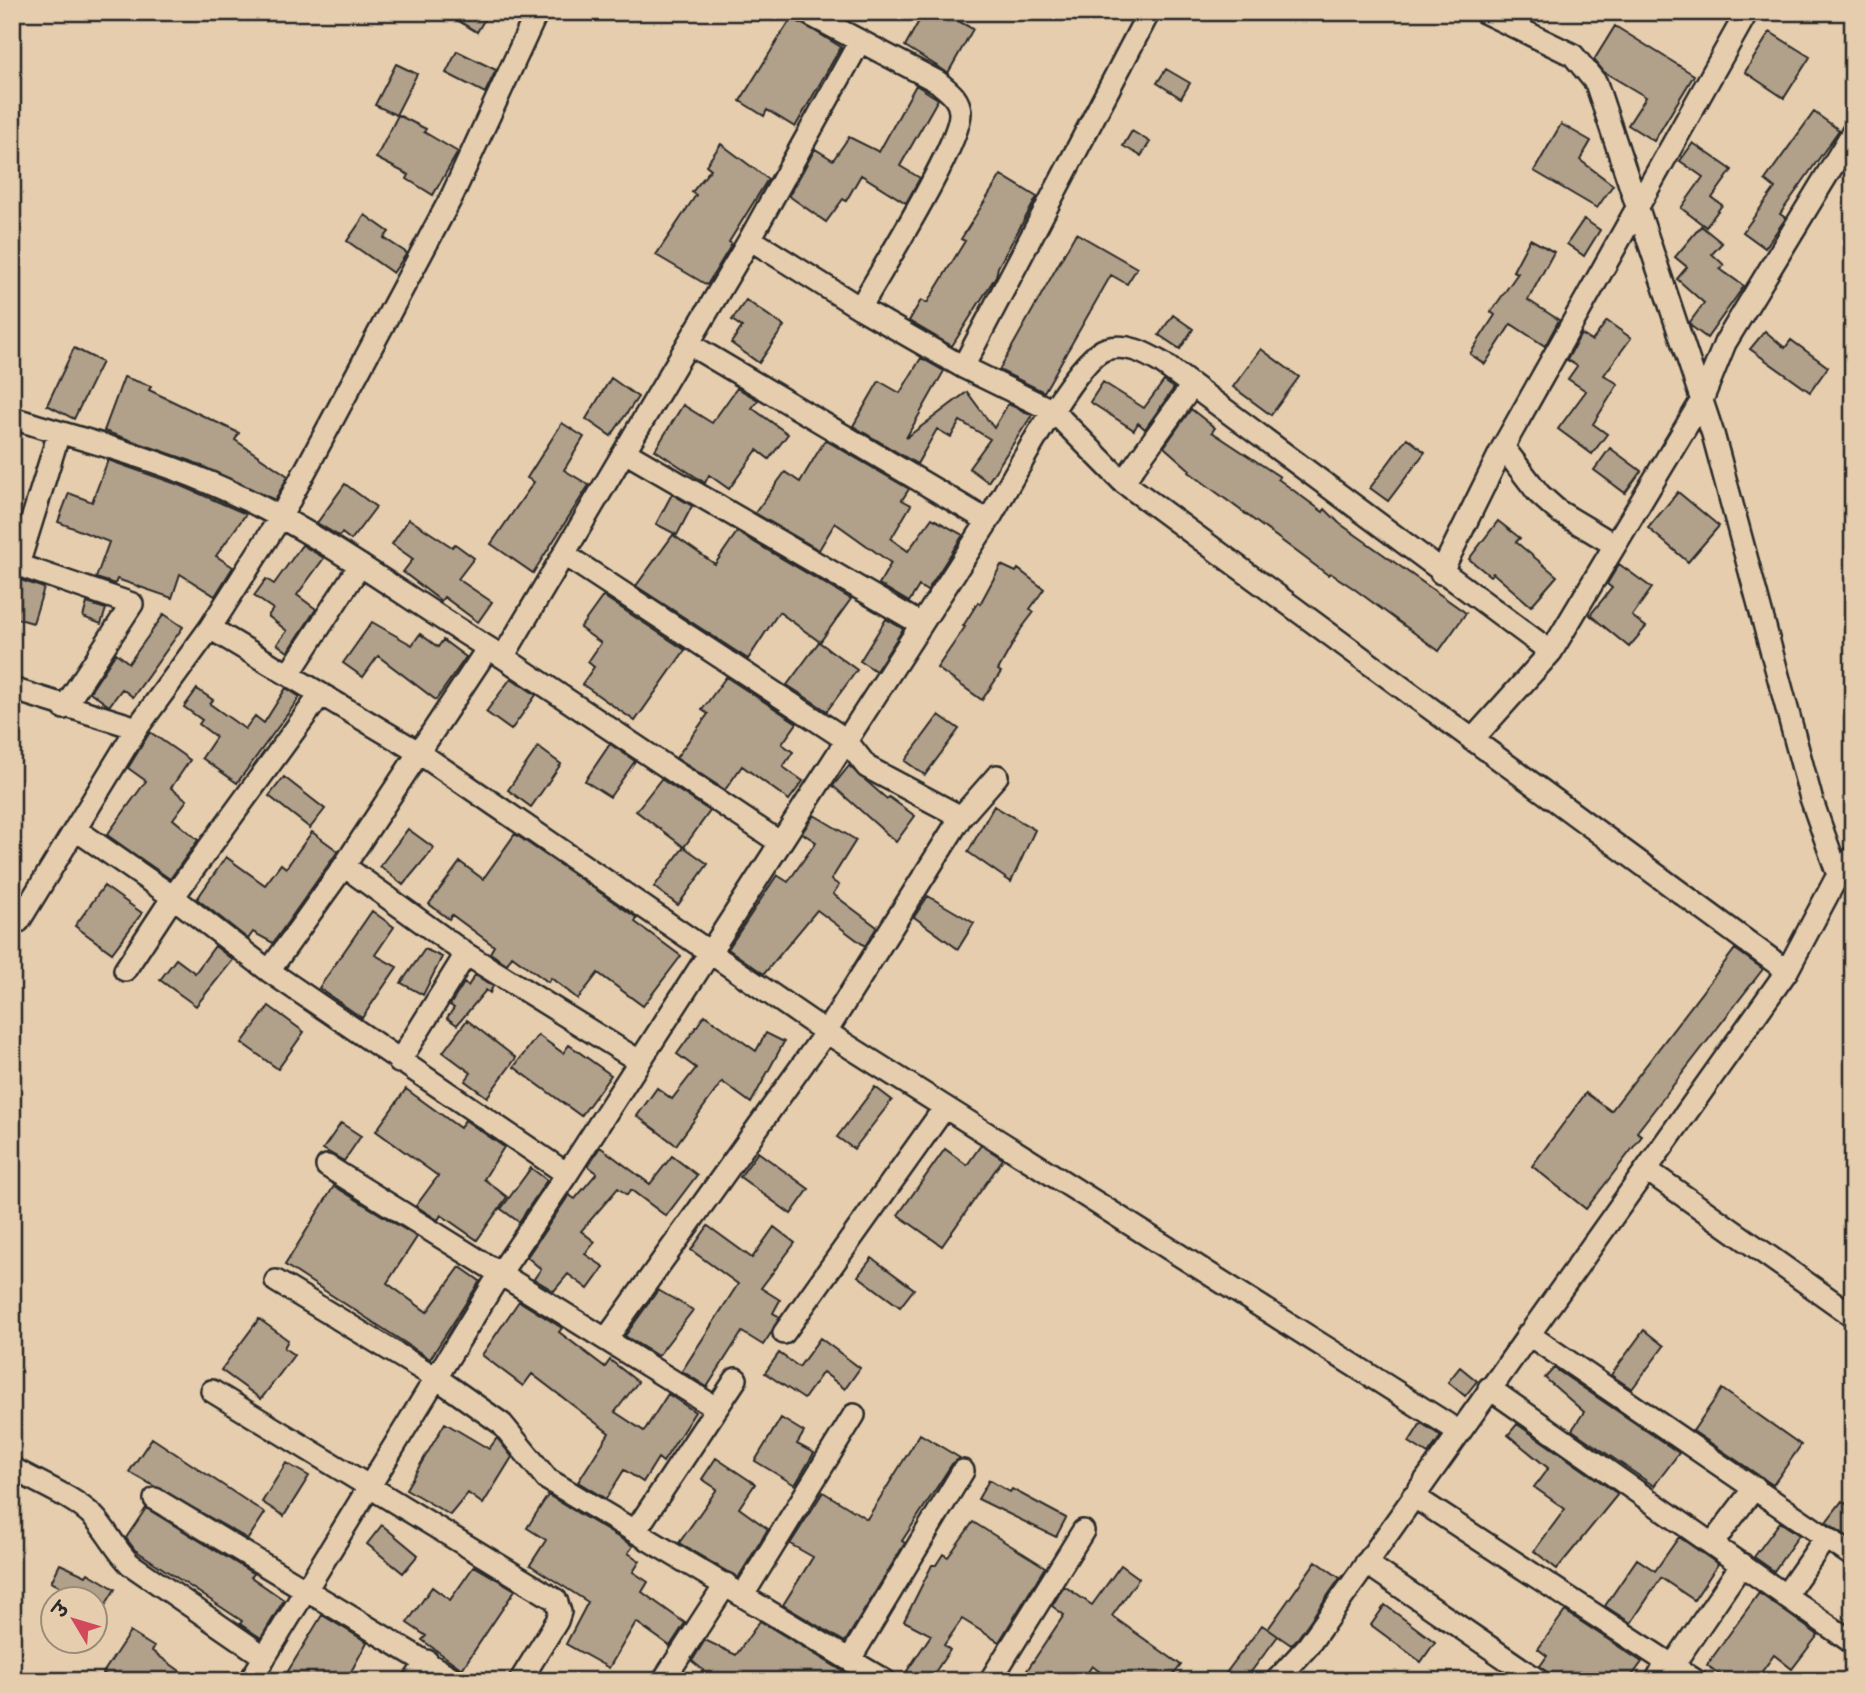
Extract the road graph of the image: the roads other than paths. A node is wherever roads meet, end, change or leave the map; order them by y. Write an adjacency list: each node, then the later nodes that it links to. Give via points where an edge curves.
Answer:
1 (537, 12): 21 (street, via 452,196)
2 (805, 12): 6 (street)
3 (1149, 12): 12 (street)
4 (1484, 12): 8 (street, via 1573,55 1596,83)
5 (1747, 12): 8 (street)
6 (860, 41): 9 (street); 10 (street, via 938,82 957,99 960,114 951,145)
7 (1853, 132): 14 (street, via 1725,343)
8 (1638, 208): 14 (street); 18 (street)
9 (750, 239): 10 (street); 11 (street)
10 (860, 308): 12 (street)
11 (689, 344): 19 (street); 22 (street)
12 (963, 367): 15 (street)
13 (1192, 386): 15 (street, via 1141,351 1106,349 1091,357); 20 (street); 27 (street)
14 (1702, 400): 23 (street); 46 (street, via 1811,798)
15 (1053, 411): 20 (street); 22 (street)
16 (12, 418): 17 (street)
17 (59, 433): 21 (street, via 209,482); 25 (street)
18 (1503, 447): 23 (street, via 1558,511); 27 (street)
19 (625, 452): 24 (street); 28 (street)
20 (1123, 482): 38 (street)
21 (280, 518): 26 (street); 29 (street)
22 (988, 521): 28 (street)
23 (1613, 544): 31 (street)
24 (565, 555): 30 (street); 37 (street)
25 (15, 564): 35 (street, via 132,604)
26 (360, 565): 30 (street); 32 (street)
27 (1441, 573): 31 (street)
28 (921, 624): 37 (street)
29 (210, 628): 32 (street); 36 (street)
30 (495, 652): 39 (street); 43 (street)
31 (1551, 652): 38 (street)
32 (289, 674): 34 (street)
33 (12, 689): 35 (street)
34 (321, 694): 39 (street); 47 (street)
35 (64, 708): 36 (street)
36 (136, 728): 42 (street)
37 (845, 739): 41 (street, via 867,767); 43 (street)
38 (1472, 740): 53 (street)
39 (418, 751): 45 (street); 49 (street)
40 (997, 776): 41 (street)
41 (961, 817): 54 (street)
42 (75, 829): 47 (street); 48 (street)
43 (779, 842): 49 (street)
44 (1853, 857): 46 (street)
45 (344, 866): 50 (street); 52 (street)
46 (1838, 875): 53 (street)
47 (173, 897): 51 (street); 52 (street)
48 (19, 921)
49 (709, 951): 54 (street); 56 (street)
50 (466, 954): 55 (street); 56 (street)
51 (125, 970)
52 (268, 971): 55 (street)
53 (1787, 971): 59 (street)
54 (826, 1032): 57 (street); 66 (street)
55 (399, 1062): 60 (street)
56 (639, 1062): 60 (street)
57 (945, 1107): 64 (street); 73 (street)
58 (327, 1166): 61 (street)
59 (1647, 1170): 63 (street); 65 (street)
60 (567, 1174): 61 (street)
61 (501, 1272): 66 (street); 67 (street)
62 (276, 1280): 67 (street)
63 (1853, 1316)
64 (784, 1333)
65 (1528, 1334): 69 (street); 77 (street)
66 (607, 1338): 71 (street)
67 (438, 1379): 76 (street); 80 (street, via 510,1430 547,1479)
68 (736, 1380): 71 (street)
69 (1489, 1388): 73 (street); 83 (street)
70 (212, 1391): 76 (street)
71 (716, 1408): 80 (street)
72 (854, 1415): 87 (street)
73 (1458, 1431): 78 (street)
74 (12, 1468): 91 (street, via 83,1508 130,1564)
75 (963, 1471): 92 (street)
76 (370, 1486): 88 (street); 98 (street, via 556,1600 557,1621)
77 (1755, 1487): 82 (street); 83 (street)
78 (1413, 1496): 85 (street); 94 (street)
79 (155, 1499): 88 (street)
80 (636, 1530): 87 (street)
81 (1083, 1531): 101 (street)
82 (1826, 1537): 84 (street); 89 (street)
83 (1712, 1544): 86 (street)
84 (1853, 1556)
85 (1366, 1563): 102 (street, via 1308,1646); 103 (street)
86 (1742, 1564): 89 (street); 94 (street)
87 (734, 1589): 92 (street); 99 (street)
88 (303, 1590): 91 (street); 93 (street)
89 (1784, 1596): 90 (street)
90 (1853, 1643)
91 (265, 1657): 95 (street)
92 (849, 1659): 100 (street)
93 (427, 1661): 96 (street); 97 (street)
94 (1670, 1663): 104 (street); 105 (street)
95 (250, 1681)
96 (414, 1681)
97 (457, 1681)
98 (520, 1681)
99 (663, 1681)
100 (886, 1681)
101 (990, 1681)
102 (1276, 1681)
103 (1539, 1681)
104 (1656, 1681)
105 (1696, 1681)

